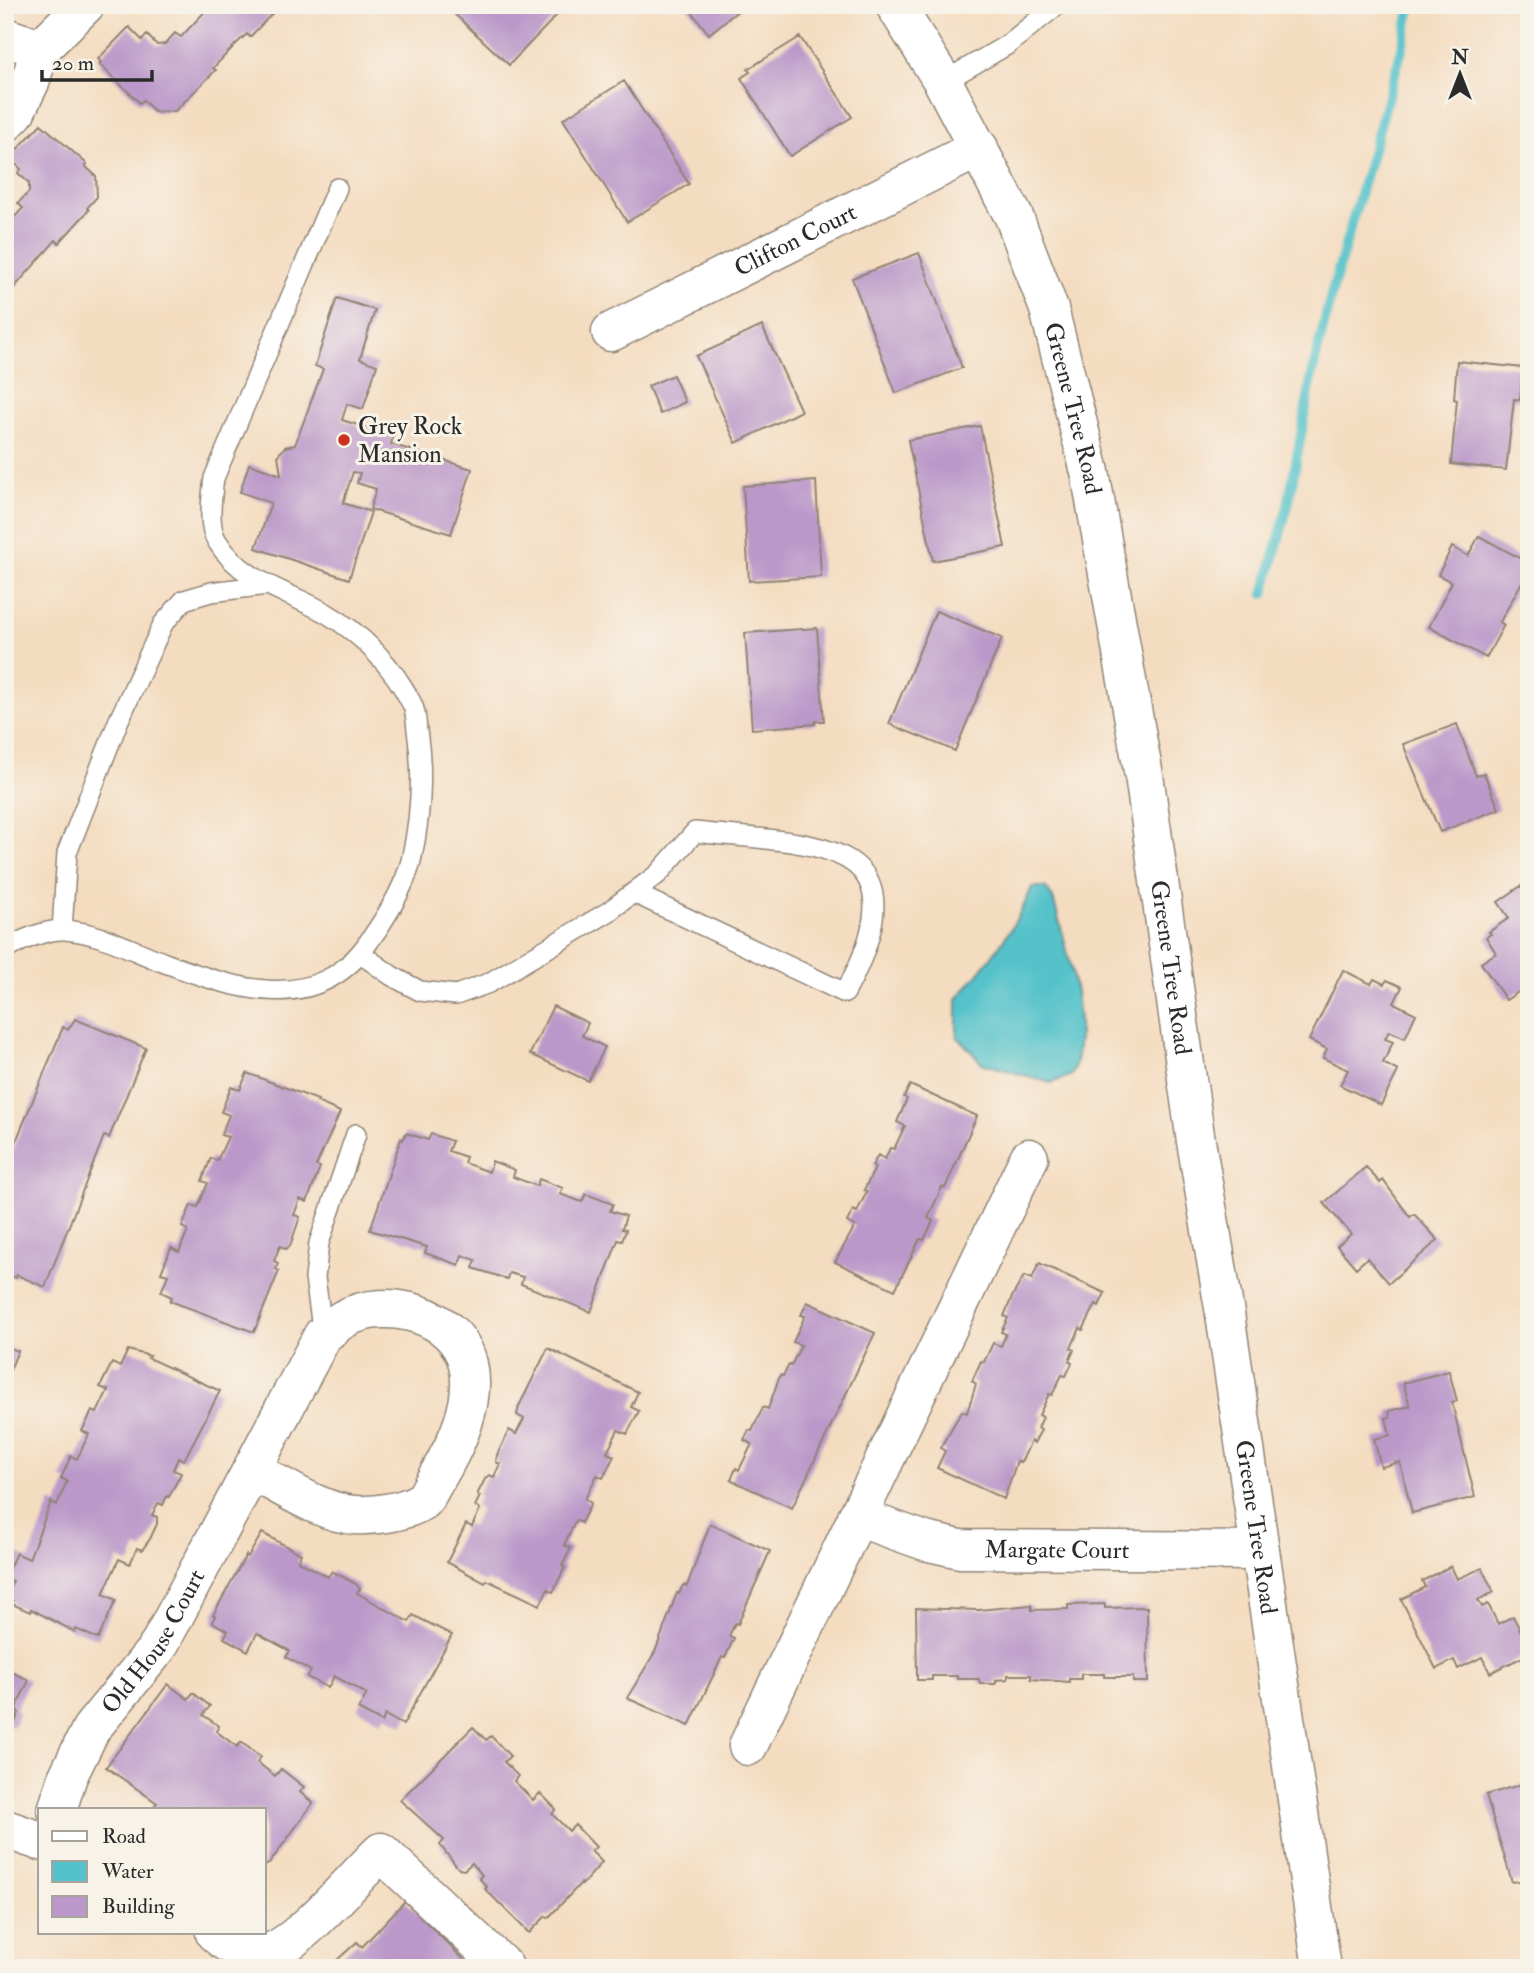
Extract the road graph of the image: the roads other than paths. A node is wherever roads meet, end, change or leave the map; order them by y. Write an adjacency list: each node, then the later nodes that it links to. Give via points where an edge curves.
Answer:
1 (85, 5): 4 (street)
2 (895, 5): 5 (street, Greene Tree Road)
3 (1057, 5): 5 (lane, via 1007,45)
4 (22, 43): 6 (street, via 30,82)
5 (943, 82): 7 (street, Greene Tree Road)
6 (5, 123)
7 (979, 148): 9 (street, Clifton Court); 20 (street, Greene Tree Road, via 1014,217 1049,309 1111,576)
8 (337, 188): 10 (lane, via 214,478 211,509 216,539 245,572)
9 (611, 332)
10 (267, 585): 12 (lane, via 184,600 163,624 118,722 67,853); 14 (lane, via 326,613 384,660 413,706 423,768 419,821 408,873 386,918)
11 (634, 893): 11 (lane, via 658,874 695,832 817,846 846,856 866,872 874,892 866,955 845,993); 14 (lane, via 546,951 489,983 456,995 420,990)
12 (62, 930): 13 (lane, via 21,940); 14 (lane, via 107,937 228,983 275,990 311,989 340,973)
13 (5, 950)
14 (361, 954)
15 (356, 1134): 17 (lane, via 318,1243 315,1278)
16 (1029, 1158): 19 (street)
17 (323, 1335): 18 (street, Old House Court); 18 (street, Old House Court, via 345,1318 375,1310 408,1310 433,1320 452,1335 467,1361 470,1389 464,1422 443,1467 424,1500 400,1511 354,1515)
18 (253, 1471): 22 (street, Old House Court, via 158,1647 91,1729)
19 (857, 1517): 20 (street, Margate Court, via 960,1549); 21 (street)
20 (1260, 1551): 27 (street, Greene Tree Road)
21 (748, 1746)
22 (58, 1808)
23 (5, 1829): 24 (street)
24 (38, 1840)
25 (216, 1934): 26 (street, via 229,1946 272,1952 295,1936 381,1852)
26 (504, 1967)
27 (1322, 1968)

